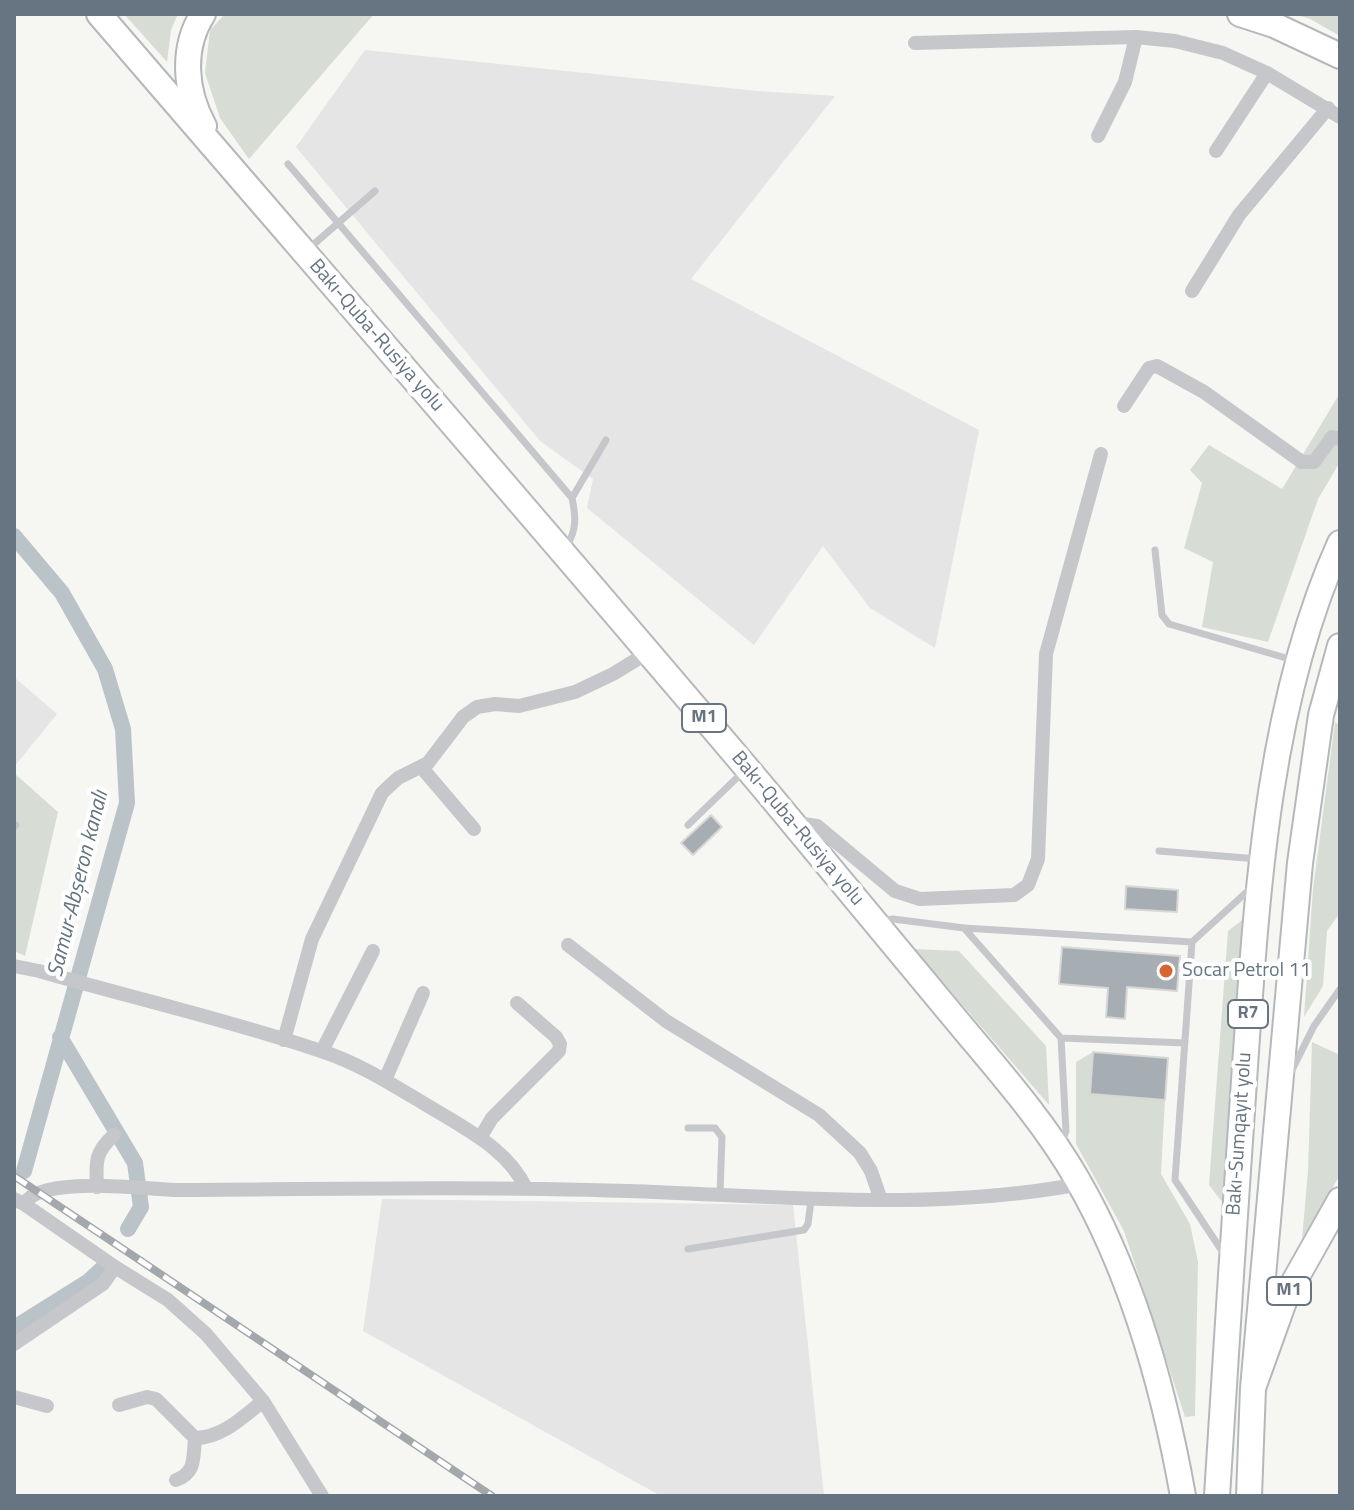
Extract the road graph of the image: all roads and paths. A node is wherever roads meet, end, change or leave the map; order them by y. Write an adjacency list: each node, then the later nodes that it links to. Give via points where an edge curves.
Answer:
1 (99, 14): 11 (highway, Bakı-Quba-Rusiya yolu / M1)
2 (203, 14): 11 (highway, via 190,45 190,91 201,122)
3 (1240, 14): 6 (highway)
4 (1136, 37): 5 (street); 7 (street, via 1223,53); 9 (street, via 1125,82)
5 (915, 43)
6 (1340, 56)
7 (1267, 73): 8 (street); 10 (street)
8 (1334, 113): 16 (street, via 1239,215)
9 (1098, 136)
10 (1216, 151)
11 (228, 164): 15 (highway, Bakı-Quba-Rusiya yolu / M1)
12 (288, 164): 14 (lane)
13 (375, 191): 14 (lane)
14 (338, 225): 15 (lane); 21 (lane)
15 (305, 253): 24 (highway, Bakı-Quba-Rusiya yolu / M1)
16 (1192, 291)
17 (1124, 406): 18 (street, via 1149,368 1157,366 1307,464 1332,437)
18 (1340, 439)
19 (606, 440): 21 (lane)
20 (1101, 454): 32 (street, via 1046,654 1038,859 1028,885 1014,895 920,899 895,891 817,826)
21 (572, 498): 24 (lane, via 576,518)
22 (1340, 543): 27 (highway, Bakı-Sumqayıt yolu / R7)
23 (1155, 550): 27 (lane, via 1162,615 1169,624)
24 (563, 552): 26 (highway, Bakı-Quba-Rusiya yolu / M1)
25 (1339, 648): 28 (lane); 50 (highway, Bakı-Sumqayıt yolu / R7, via 1310,785)
26 (649, 652): 29 (street, via 575,692 519,706 477,707); 30 (highway, Bakı-Quba-Rusiya yolu / M1)
27 (1297, 661): 35 (highway, Bakı-Sumqayıt yolu / R7)
28 (1340, 682)
29 (422, 768): 33 (street); 46 (street, via 398,778 382,793 312,939)
30 (747, 768): 31 (lane); 32 (highway, Bakı-Quba-Rusiya yolu / M1)
31 (688, 825)
32 (796, 826): 36 (highway, Bakı-Quba-Rusiya yolu / M1)
33 (474, 829)
34 (1159, 851): 35 (lane)
35 (1263, 869): 38 (lane); 64 (highway, Bakı-Sumqayıt yolu / R7)
36 (875, 922): 37 (lane, via 893,919); 54 (highway, Bakı-Quba-Rusiya yolu / M1)
37 (964, 928): 38 (lane); 45 (lane)
38 (1192, 942): 47 (lane)
39 (568, 945): 60 (street, via 666,1021 819,1115 860,1153)
40 (373, 951): 48 (street)
41 (14, 966): 46 (street)
42 (1340, 989): 50 (lane, via 1314,1026)
43 (423, 993): 49 (street)
44 (517, 1003): 53 (street, via 556,1037 559,1051 492,1118)
45 (1061, 1038): 47 (lane); 54 (lane, via 1066,1131)
46 (284, 1040): 48 (street)
47 (1185, 1043): 64 (lane, via 1175,1180)
48 (322, 1051): 49 (street)
49 (385, 1080): 53 (street)
50 (1280, 1096): 67 (highway, Bakı-Sumqayıt yolu / R7)
51 (688, 1128): 58 (lane, via 719,1130)
52 (114, 1135): 56 (street, via 96,1158)
53 (480, 1138): 57 (street, via 514,1167)
54 (1059, 1148): 55 (highway, Bakı-Quba-Rusiya yolu / M1)
55 (1080, 1184): 60 (street, via 995,1196); 75 (highway, Bakı-Quba-Rusiya yolu / M1, via 1147,1343)
56 (97, 1187): 57 (street); 62 (street, via 54,1188)
57 (526, 1188): 58 (street)
58 (720, 1194): 59 (street)
59 (812, 1198): 60 (street); 63 (lane, via 804,1230)
60 (881, 1200)
61 (1340, 1200): 67 (highway, M1, via 1286,1296)
62 (19, 1201): 65 (street)
63 (688, 1249)
64 (1231, 1264): 76 (highway, Bakı-Sumqayıt yolu / R7)
65 (115, 1267): 66 (street, via 103,1284); 69 (street, via 168,1300 206,1334)
66 (14, 1344)
67 (1253, 1388): 77 (highway, M1)
68 (14, 1397): 71 (street)
69 (263, 1401): 72 (street, via 219,1434); 74 (street)
70 (119, 1405): 72 (street, via 156,1399)
71 (47, 1406)
72 (195, 1438): 73 (street, via 191,1472)
73 (176, 1480)
74 (322, 1496)
75 (1183, 1496)
76 (1217, 1496)
77 (1249, 1496)

